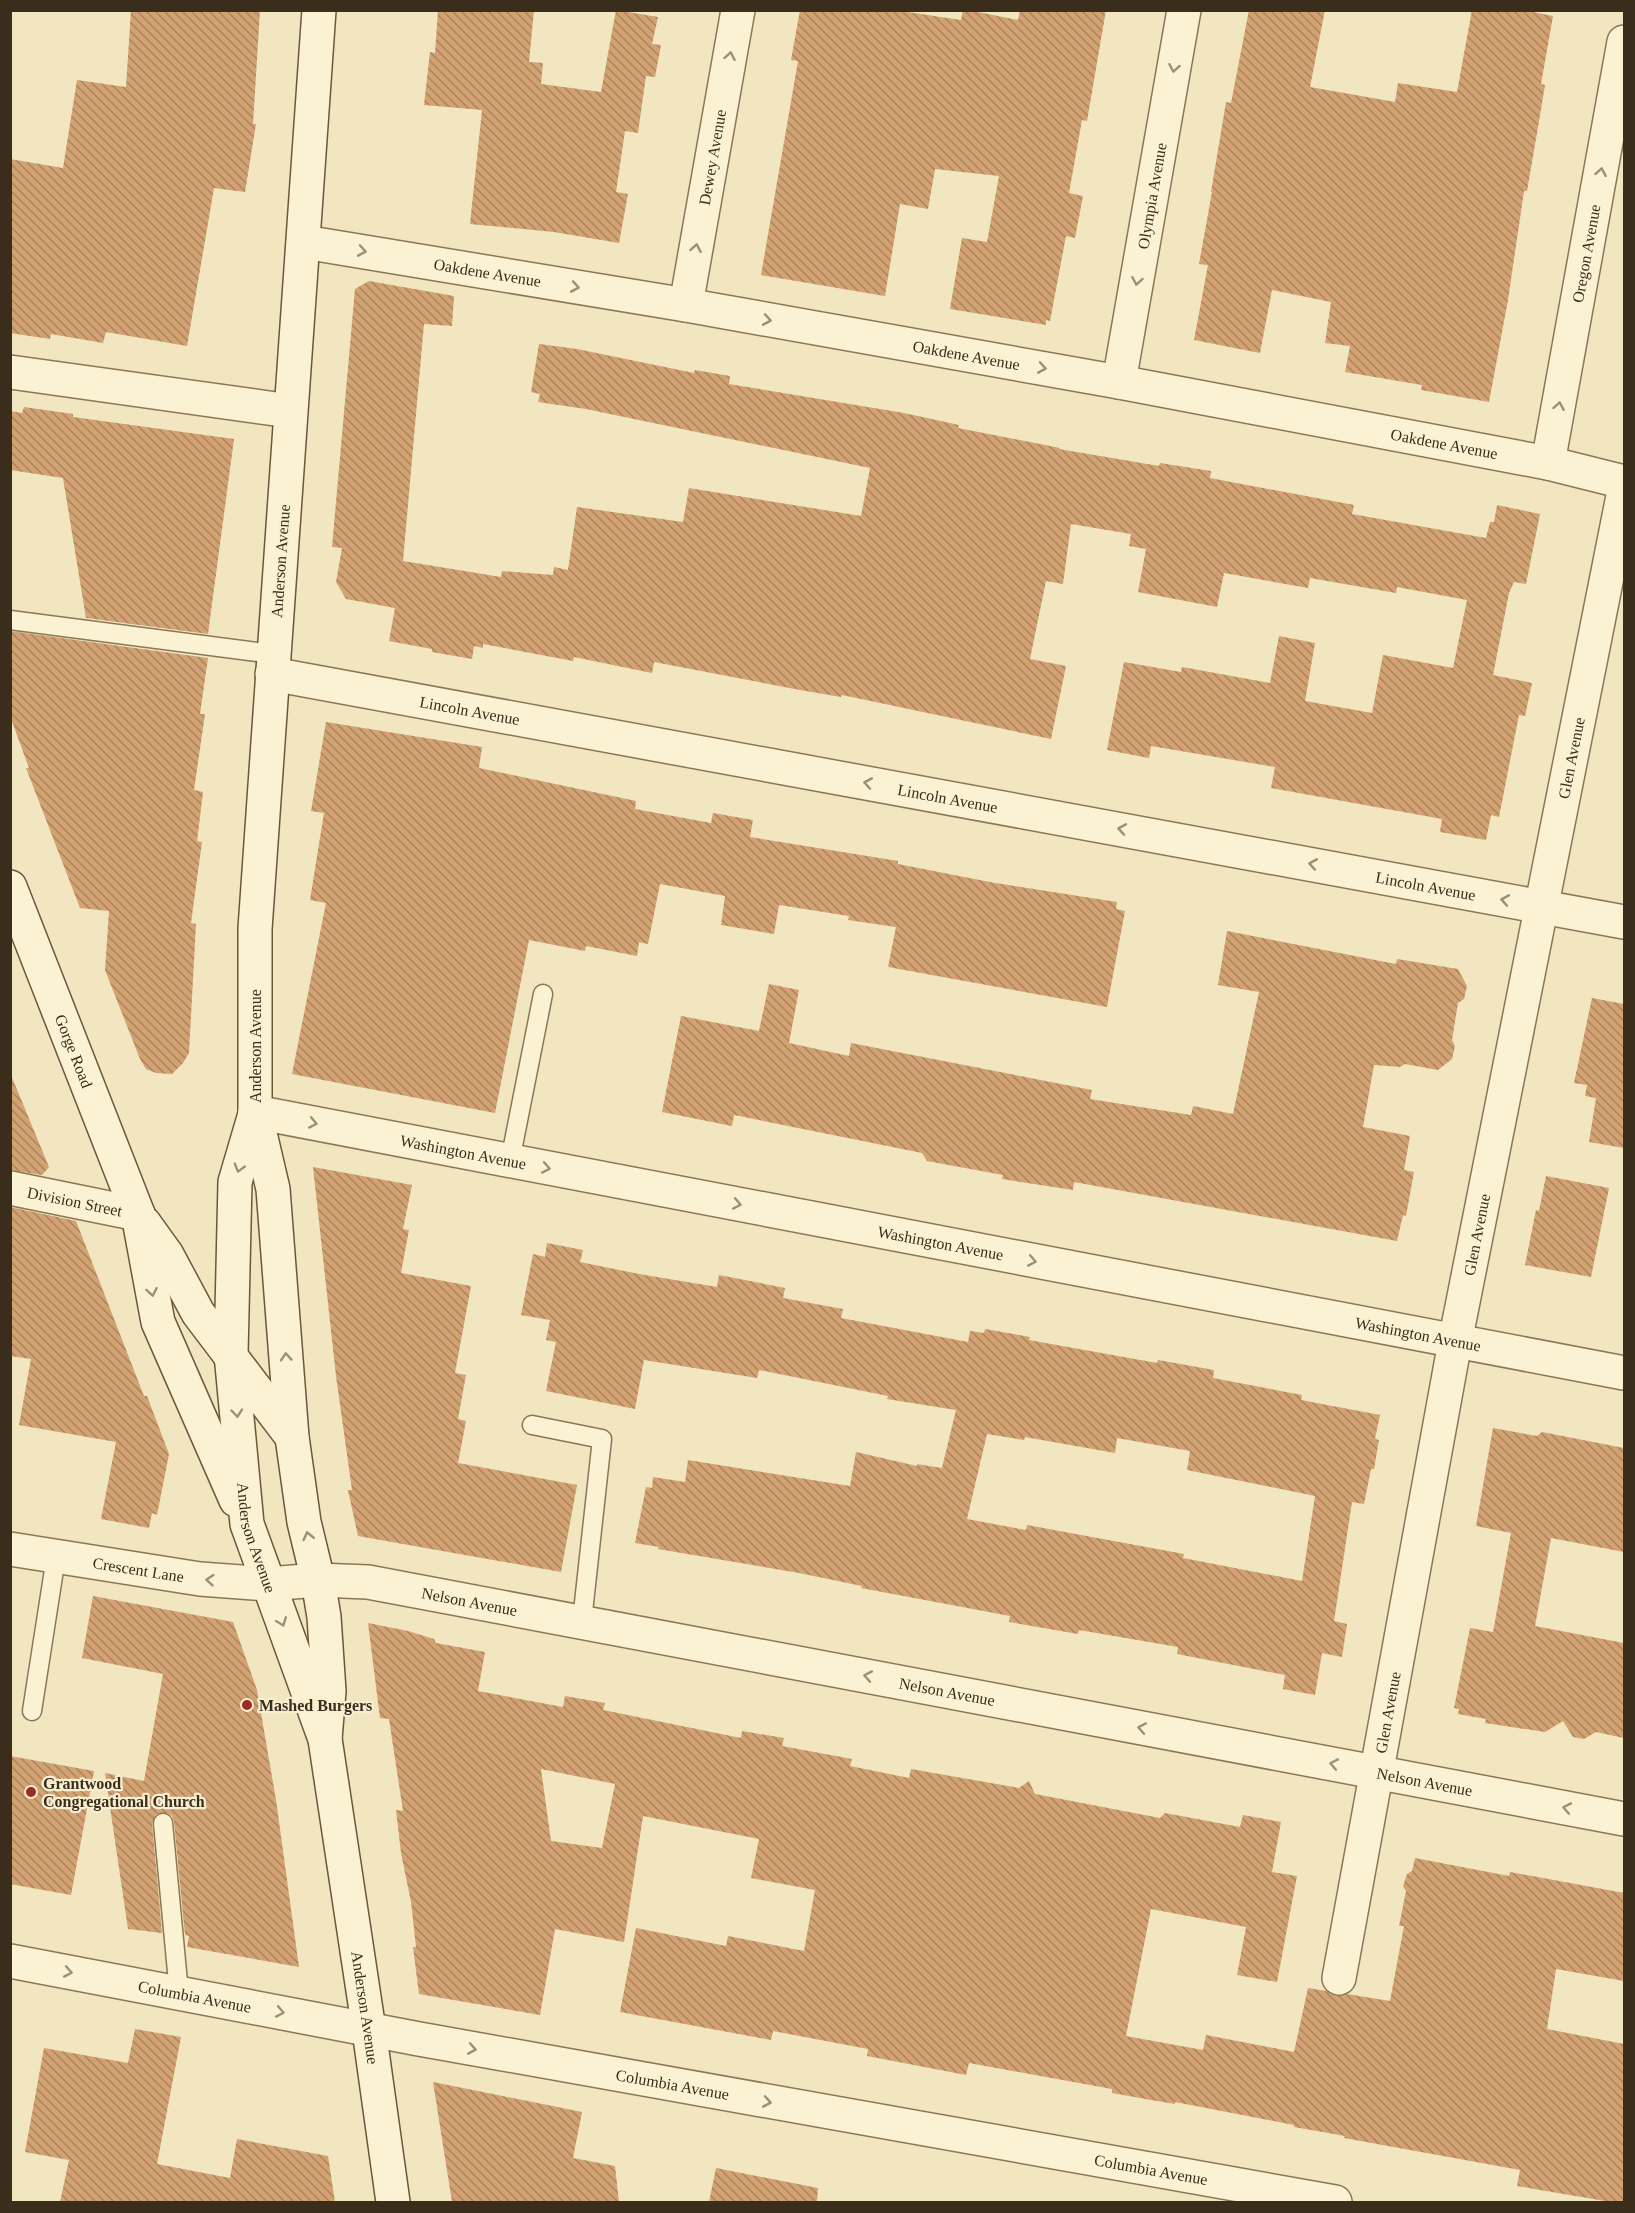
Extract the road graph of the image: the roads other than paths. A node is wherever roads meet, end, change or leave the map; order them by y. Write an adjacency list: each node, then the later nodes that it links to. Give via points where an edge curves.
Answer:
1 (319, 10): 5 (street, Anderson Avenue)
2 (738, 10): 6 (street, Dewey Avenue, one-way to 2)
3 (1184, 10): 8 (street, Olympia Avenue, one-way to 8)
4 (1624, 42): 10 (street, Oregon Avenue, one-way to 4)
5 (304, 242): 6 (street, Oakdene Avenue, one-way to 6); 9 (street, Anderson Avenue)
6 (686, 305): 8 (street, Oakdene Avenue, one-way to 8)
7 (10, 372): 9 (street)
8 (1119, 382): 10 (street, Oakdene Avenue)
9 (290, 411): 14 (street, Anderson Avenue)
10 (1548, 463): 11 (street, Oakdene Avenue)
11 (1624, 482)
12 (1624, 492): 16 (street, Glen Avenue)
13 (10, 620): 14 (lane)
14 (272, 664): 16 (street, Lincoln Avenue, one-way to 14); 19 (street, Anderson Avenue, via 255,929)
15 (10, 887): 22 (street, Gorge Road)
16 (1543, 906): 17 (street, Lincoln Avenue); 23 (street, Glen Avenue)
17 (1624, 922)
18 (543, 994): 20 (lane)
19 (255, 1112): 20 (street, Washington Avenue, one-way to 20); 24 (street, Anderson Avenue, one-way to 24, via 235,1182); 27 (street, Anderson Avenue, one-way to 19, via 273,1189)
20 (510, 1161): 23 (street, Washington Avenue, one-way to 23)
21 (10, 1188): 22 (street, Division Street)
22 (138, 1214): 24 (street, Gorge Road, via 167,1255 198,1313); 28 (street, Gorge Road, one-way to 28, via 158,1322)
23 (1455, 1342): 25 (street, Washington Avenue); 36 (street, Glen Avenue)
24 (231, 1354): 27 (street, Gorge Road); 28 (street, Anderson Avenue, one-way to 28)
25 (1624, 1373)
26 (532, 1425): 33 (lane, via 602,1439)
27 (292, 1437): 31 (street, Anderson Avenue, one-way to 27, via 304,1522)
28 (247, 1524): 32 (street, Anderson Avenue)
29 (10, 1549): 30 (street, Crescent Lane)
30 (56, 1557): 32 (street, Crescent Lane, one-way to 30, via 200,1579); 34 (lane)
31 (318, 1580): 32 (street, Nelson Avenue); 33 (street, Nelson Avenue, via 368,1582); 35 (street, Anderson Avenue, via 329,1691)
32 (268, 1584): 35 (street, Anderson Avenue, one-way to 35)
33 (582, 1621): 36 (street, Nelson Avenue, one-way to 33)
34 (32, 1711)
35 (325, 1739): 42 (street, Anderson Avenue)
36 (1376, 1772): 37 (street, Nelson Avenue, one-way to 36); 40 (street, Glen Avenue)
37 (1624, 1819)
38 (163, 1823): 41 (lane)
39 (10, 1961): 41 (street, Columbia Avenue, one-way to 41)
40 (1339, 1978)
41 (178, 1994): 42 (street, Columbia Avenue, one-way to 42)
42 (369, 2030): 43 (street, Anderson Avenue); 44 (street, Columbia Avenue, one-way to 44)
43 (393, 2202)
44 (1335, 2202)

